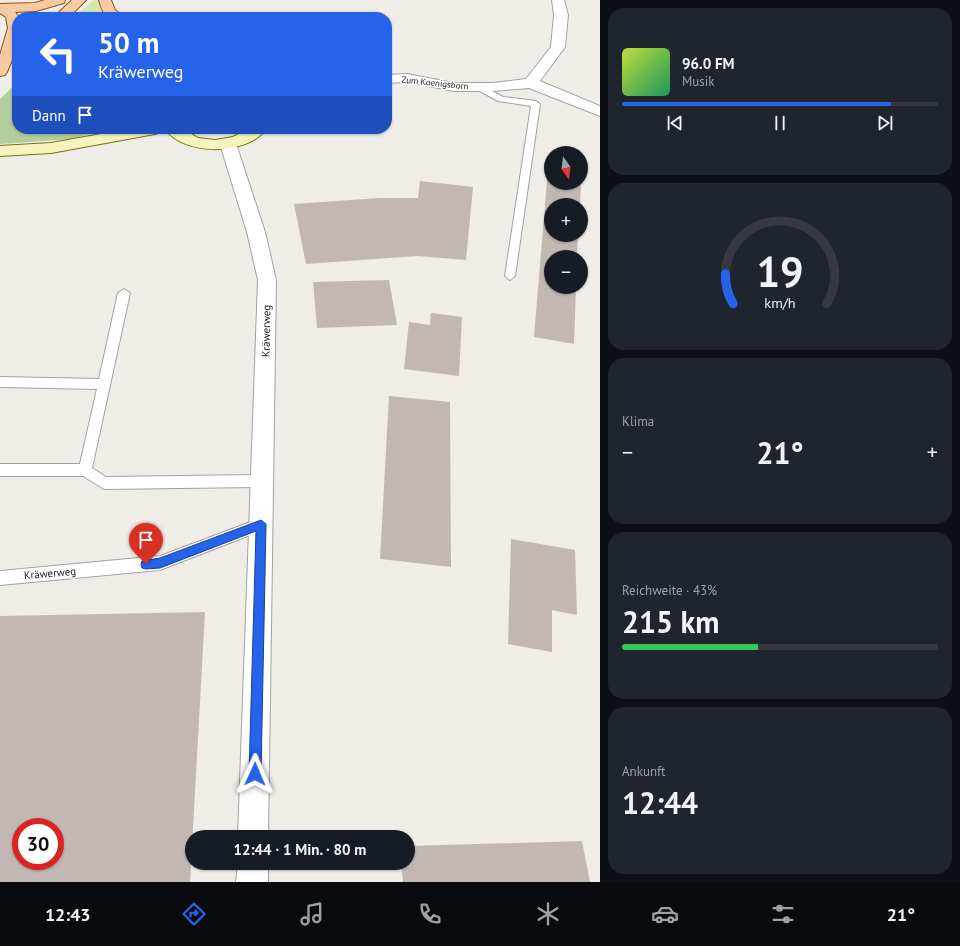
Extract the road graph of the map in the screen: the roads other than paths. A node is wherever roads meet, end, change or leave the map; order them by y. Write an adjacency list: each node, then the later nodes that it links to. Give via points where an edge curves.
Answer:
1 (59, 0): 5 (main road, via 36,7)
2 (80, 0): 6 (main road)
3 (105, 0): 7 (main road)
4 (558, 0): 14 (street, via 561,16 558,47)
5 (0, 8): 8 (main road)
6 (67, 12)
7 (109, 12)
8 (12, 17)
9 (12, 39): 12 (main road)
10 (12, 61): 12 (main road)
11 (12, 67): 12 (main road)
12 (0, 72)
13 (392, 79): 15 (street, Zum Koenigsborn, via 407,78 454,87)
14 (531, 83): 15 (street, Zum Koenigsborn); 16 (street)
15 (479, 87): 22 (lane, via 502,99 536,104)
16 (600, 111)
17 (128, 134): 21 (street, via 51,148)
18 (178, 134): 20 (street, via 197,143)
19 (252, 134): 20 (street)
20 (228, 144): 28 (street, Kräwerweg, via 256,232 267,280)
21 (0, 151)
22 (510, 276)
23 (124, 293): 25 (lane)
24 (0, 382): 25 (lane)
25 (104, 384): 27 (lane)
26 (0, 470): 27 (lane)
27 (85, 470): 28 (lane, via 104,483)
28 (262, 481): 29 (street, Kräwerweg)
29 (261, 524): 30 (lane, Kräwerweg, via 160,563); 31 (street, Kräwerweg)
30 (0, 578)
31 (253, 830)
32 (253, 870): 33 (street)
33 (252, 882)

